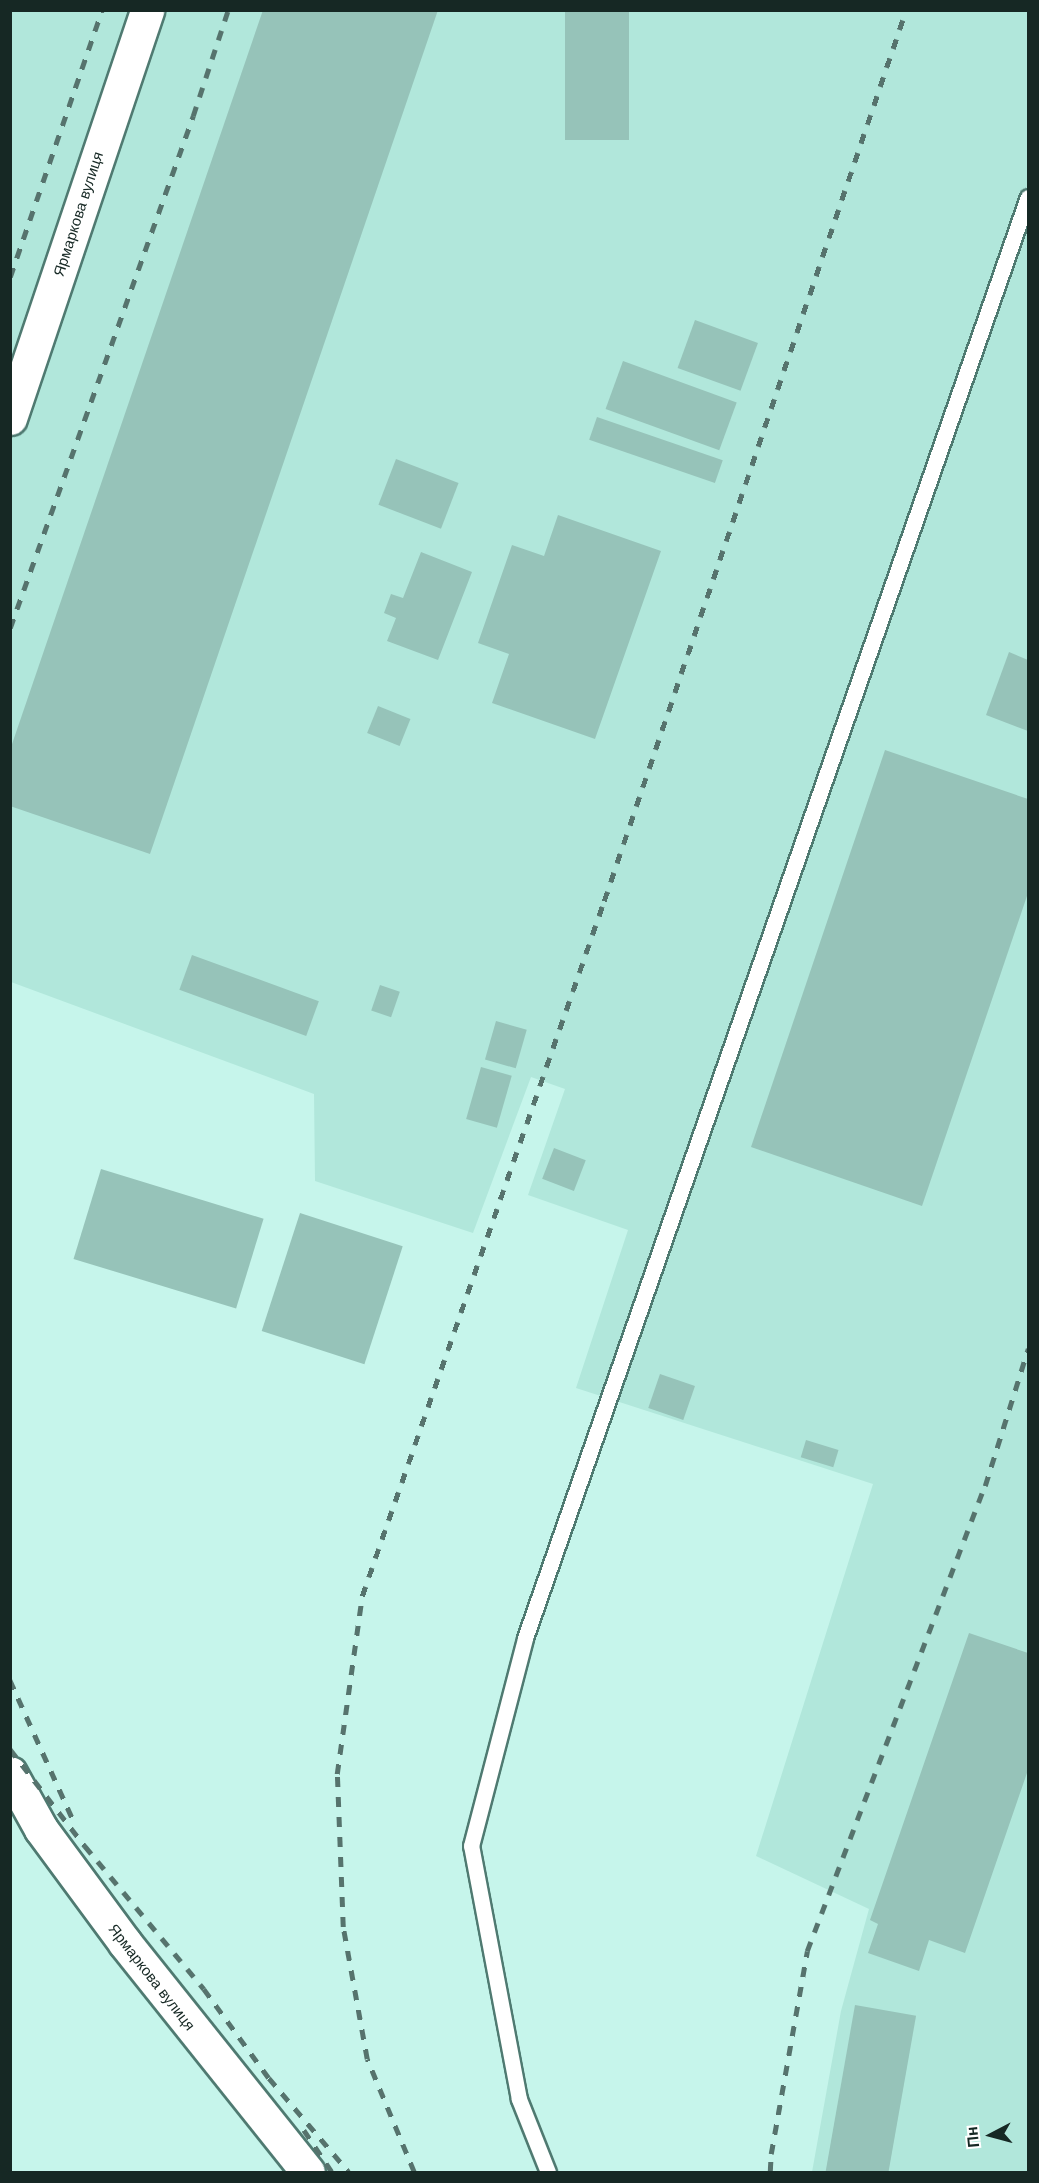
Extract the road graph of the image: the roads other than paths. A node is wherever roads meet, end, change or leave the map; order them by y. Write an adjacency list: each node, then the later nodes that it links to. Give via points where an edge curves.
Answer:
1 (147, 10): 3 (street, Ярмаркова вулиця)
2 (1029, 197): 6 (lane, via 525,1638 471,1846 519,2099)
3 (10, 417)
4 (10, 1773): 5 (street, Ярмаркова вулиця, via 41,1829 125,1943)
5 (308, 2172)
6 (548, 2172)

